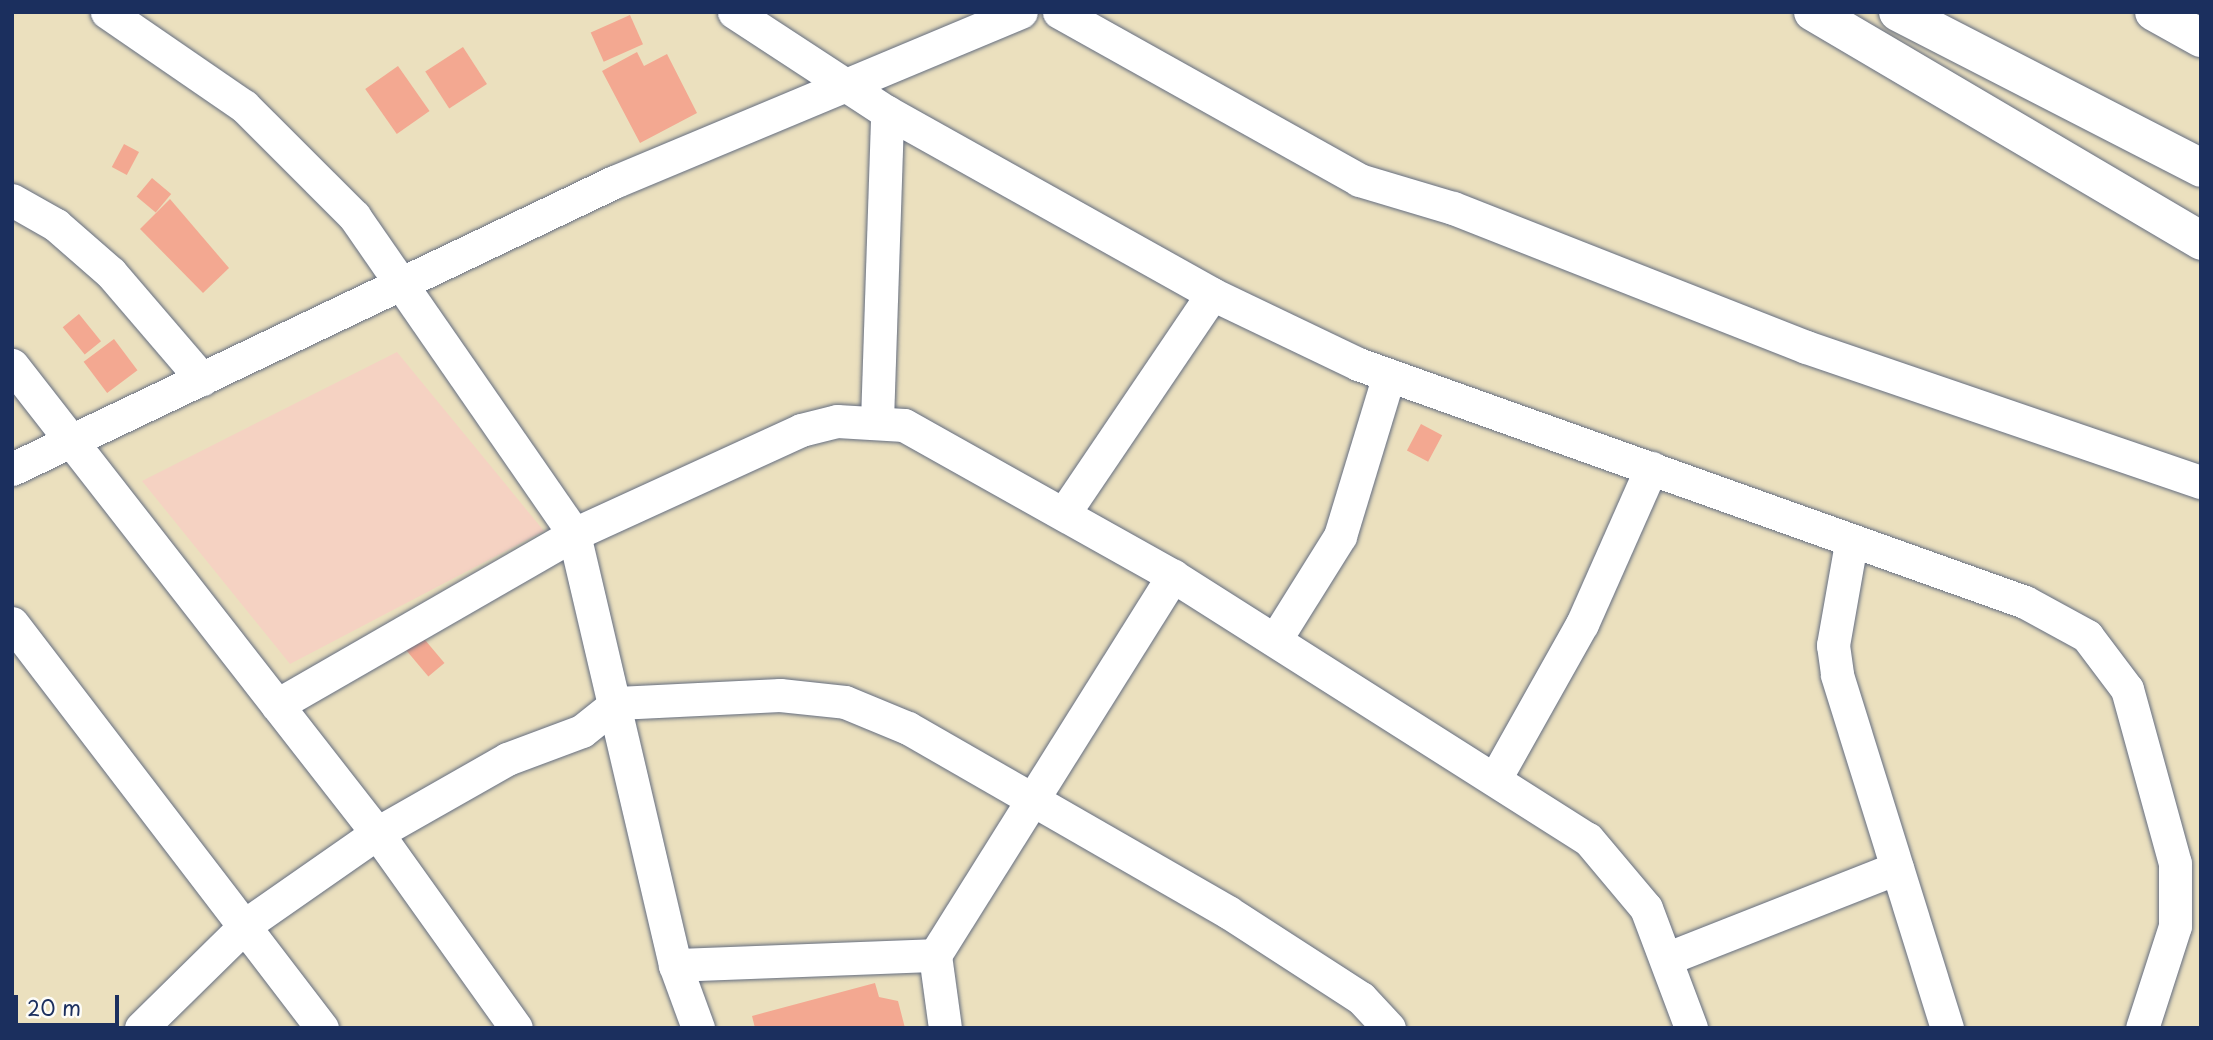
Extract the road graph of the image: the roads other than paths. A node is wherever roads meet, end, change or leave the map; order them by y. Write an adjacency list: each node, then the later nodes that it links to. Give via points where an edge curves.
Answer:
1 (107, 12): 16 (street, via 244,106 354,216)
2 (734, 12): 9 (street)
3 (1021, 12): 9 (street)
4 (1059, 12): 25 (street, via 1359,180 1453,208 1806,347)
5 (1813, 12): 15 (highway)
6 (1898, 12): 11 (highway)
7 (2154, 12): 8 (highway)
8 (2201, 37)
9 (849, 86): 10 (street); 16 (street, via 614,182)
10 (887, 113): 17 (street); 21 (street)
11 (2152, 147): 12 (highway); 13 (highway)
12 (2201, 168)
13 (2201, 183)
14 (12, 200): 20 (street, via 55,225 111,273)
15 (2201, 241)
16 (402, 285): 20 (street); 27 (street)
17 (1212, 294): 19 (street); 26 (street)
18 (12, 365): 22 (street)
19 (1389, 375): 23 (street); 31 (street, via 1340,537)
20 (202, 379): 22 (street)
21 (877, 421): 26 (street, via 939,441); 27 (street, via 801,430)
22 (75, 442): 24 (street); 33 (street)
23 (1651, 468): 28 (street); 34 (street, via 1582,624)
24 (12, 469)
25 (2201, 482)
26 (1064, 513): 29 (street)
27 (574, 534): 32 (street); 33 (street)
28 (1851, 544): 37 (street, via 1833,645 1837,675); 50 (street, via 2066,622 2119,671 2175,863 2175,926)
29 (1173, 576): 31 (street); 35 (street)
30 (12, 624): 38 (street)
31 (1275, 640): 34 (street)
32 (617, 703): 35 (street, via 780,695 845,702 908,728); 36 (street, via 582,731 506,759); 41 (street)
33 (277, 705): 36 (street)
34 (1496, 777): 40 (street, via 1588,839 1620,872)
35 (1027, 802): 39 (street); 47 (street, via 1228,912 1361,998)
36 (377, 833): 38 (street); 44 (street)
37 (1897, 868): 40 (street); 49 (street)
38 (248, 923): 42 (street); 43 (street)
39 (935, 955): 41 (street); 46 (street)
40 (1668, 958): 48 (street)
41 (675, 965): 45 (street)
42 (141, 1028)
43 (322, 1028)
44 (516, 1028)
45 (698, 1028)
46 (945, 1028)
47 (1389, 1028)
48 (1691, 1028)
49 (1947, 1028)
50 (2142, 1028)

